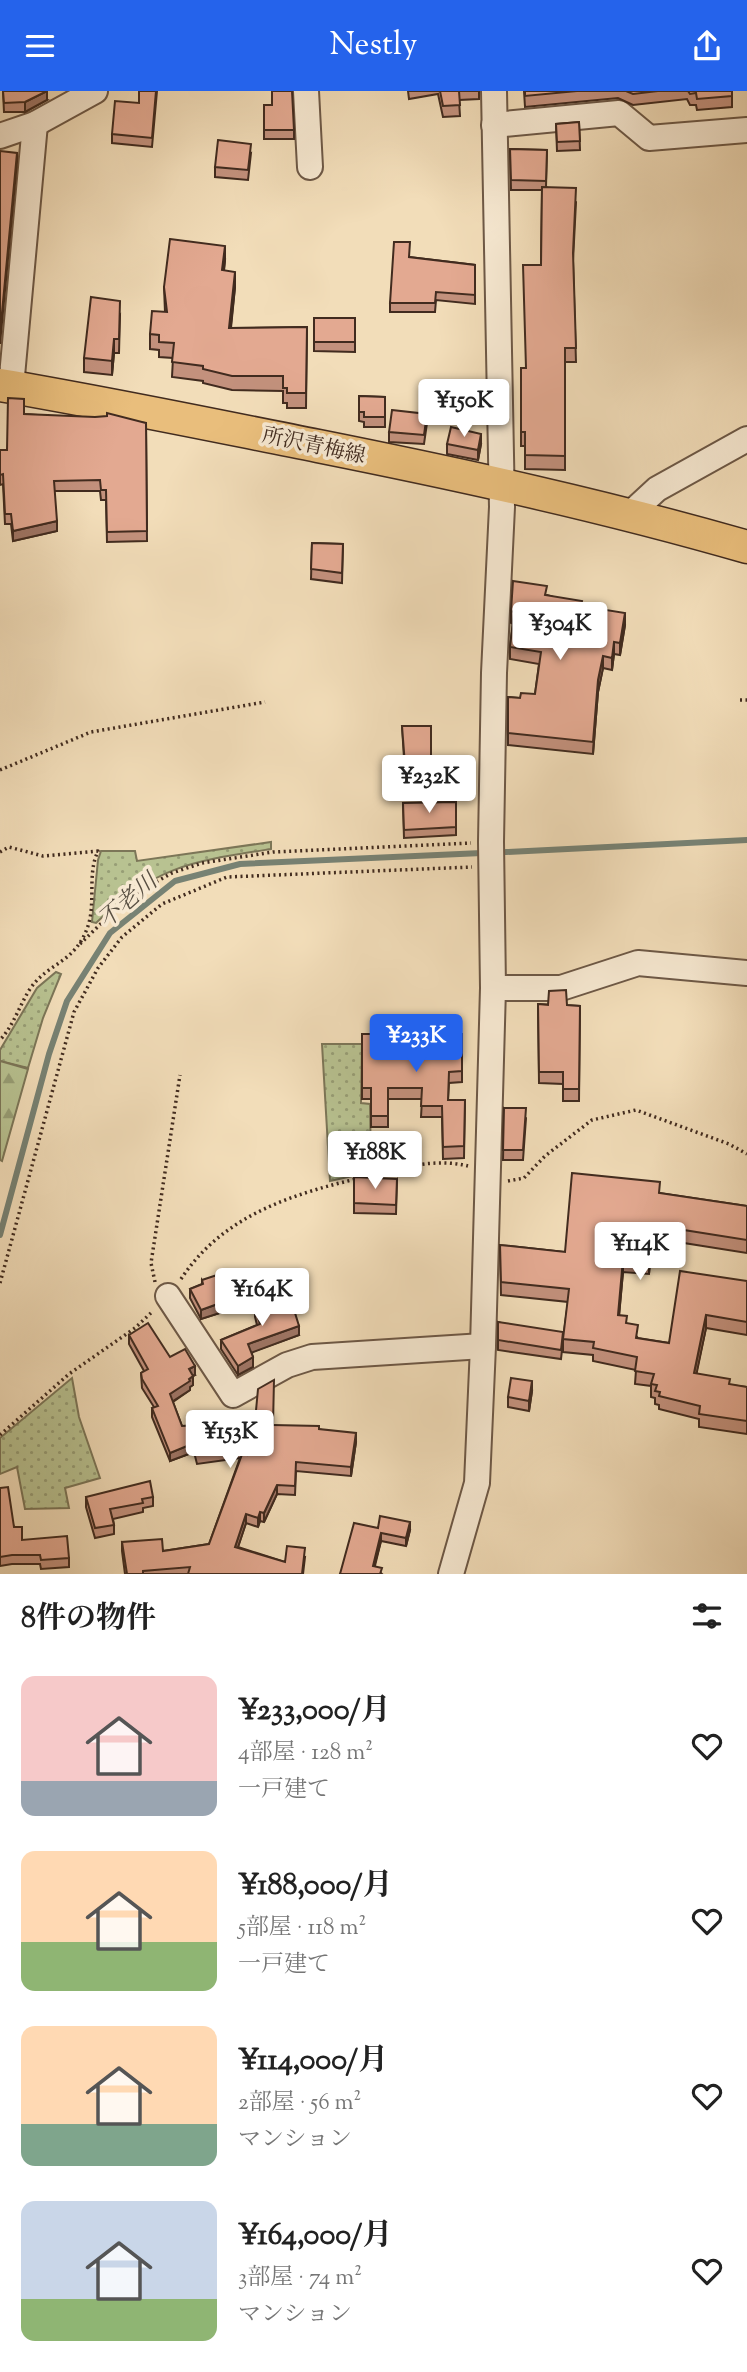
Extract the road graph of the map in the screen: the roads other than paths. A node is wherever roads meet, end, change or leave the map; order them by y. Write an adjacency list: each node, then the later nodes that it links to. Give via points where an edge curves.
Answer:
1 (95, 91): 4 (street)
2 (306, 91): 8 (street)
3 (494, 91): 5 (street)
4 (50, 109): 7 (street); 9 (street)
5 (494, 125): 6 (street, via 619,113 649,138); 11 (street)
6 (747, 130)
7 (0, 136)
8 (310, 167)
9 (6, 386): 11 (main road, 所沢青梅線)
10 (747, 439): 12 (street, via 657,489)
11 (502, 484): 12 (main road, 所沢青梅線); 15 (street, via 491,854)
12 (631, 513): 13 (main road, 所沢青梅線)
13 (747, 547)
14 (747, 973): 15 (street, via 638,963 561,988)
15 (493, 988): 17 (street)
16 (168, 1296): 17 (street, via 233,1395 287,1365 312,1357)
17 (483, 1346): 18 (street, via 477,1483)
18 (450, 1574)

